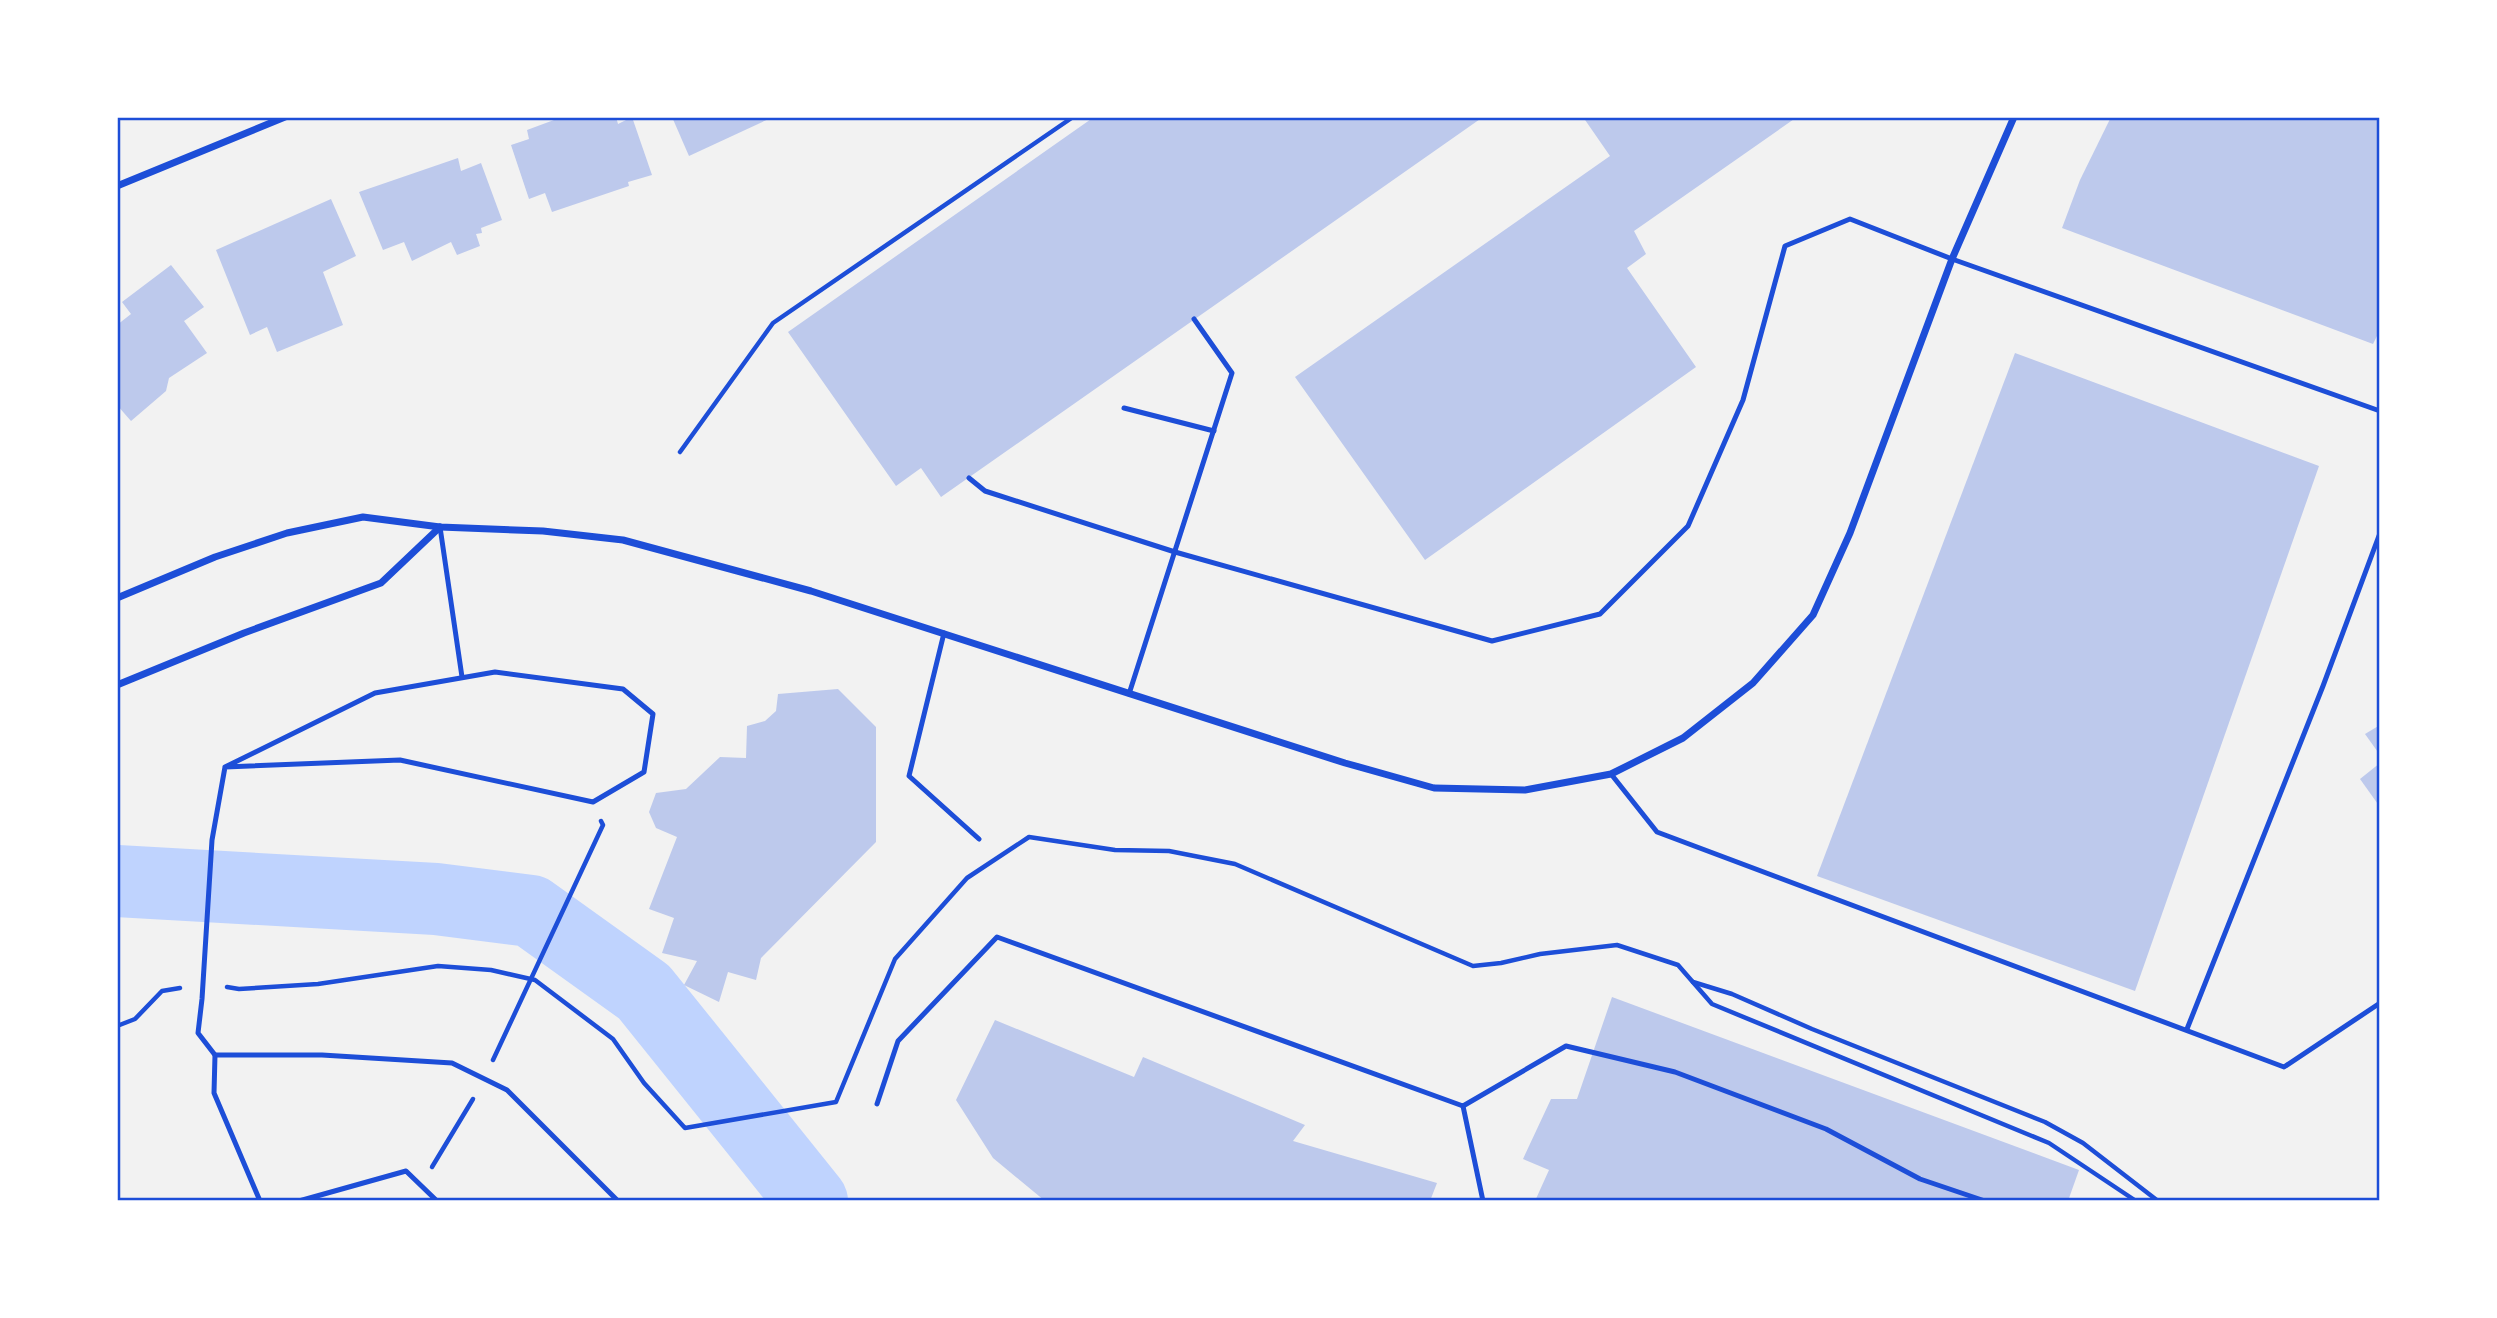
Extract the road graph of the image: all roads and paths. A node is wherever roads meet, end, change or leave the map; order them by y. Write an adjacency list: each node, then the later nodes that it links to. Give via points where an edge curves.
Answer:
1 (285, 117): 4 (street)
2 (1073, 117): 10 (path, via 773,323)
3 (2014, 117): 5 (street)
4 (117, 186)
5 (1952, 259): 8 (lane); 14 (lane, via 1850,219 1785,246 1743,400 1688,526 1600,614 1492,642); 21 (street, via 1850,533 1813,615 1753,683 1683,738)
6 (1194, 319): 9 (lane, via 1232,373)
7 (1124, 408): 9 (lane)
8 (2380, 411)
9 (1214, 431): 14 (lane)
10 (680, 452)
11 (969, 478): 14 (lane, via 985,491)
12 (440, 527): 15 (street, via 363,517 300,530 215,557); 16 (street, via 623,540); 17 (lane); 18 (street, via 381,583)
13 (2380, 533): 28 (lane)
14 (1175, 552): 19 (lane)
15 (117, 597)
16 (944, 633): 19 (street); 23 (lane, via 909,776)
17 (462, 677): 20 (lane, via 375,693); 20 (lane, via 495,672 623,689 653,714 644,772 593,802 400,760)
18 (117, 685)
19 (1129, 694): 21 (street, via 1434,788 1524,790)
20 (225, 766): 25 (lane, via 212,840)
21 (1611, 774): 28 (lane, via 1657,832)
22 (603, 825): 30 (path)
23 (979, 839)
24 (1692, 981): 25 (path, via 1678,965 1617,945 1473,966 1235,863 1169,851 1115,850 1028,837 967,878 895,959 835,1102 685,1128 644,1083 613,1039 535,980 491,970 438,966 318,984 239,989); 40 (path, via 1712,1004 2049,1143); 41 (path, via 2045,1122 2083,1143)
25 (203, 984): 27 (path, via 162,991 135,1019); 29 (lane, via 198,1033)
26 (2380, 1003): 28 (lane, via 2284,1067)
27 (117, 1026)
28 (2187, 1029)
29 (215, 1055): 30 (lane, via 323,1055 452,1063); 34 (lane, via 214,1093)
30 (485, 1079): 33 (path); 37 (lane, via 507,1090)
31 (877, 1104): 32 (lane, via 898,1041 997,937)
32 (1463, 1106): 38 (lane); 39 (lane, via 1566,1046 1675,1072 1826,1129 1920,1180)
33 (421, 1186): 35 (lane, via 406,1171); 36 (lane)
34 (260, 1201)
35 (299, 1201)
36 (437, 1201)
37 (618, 1201)
38 (1483, 1201)
39 (1985, 1201)
40 (2136, 1201)
41 (2158, 1201)

